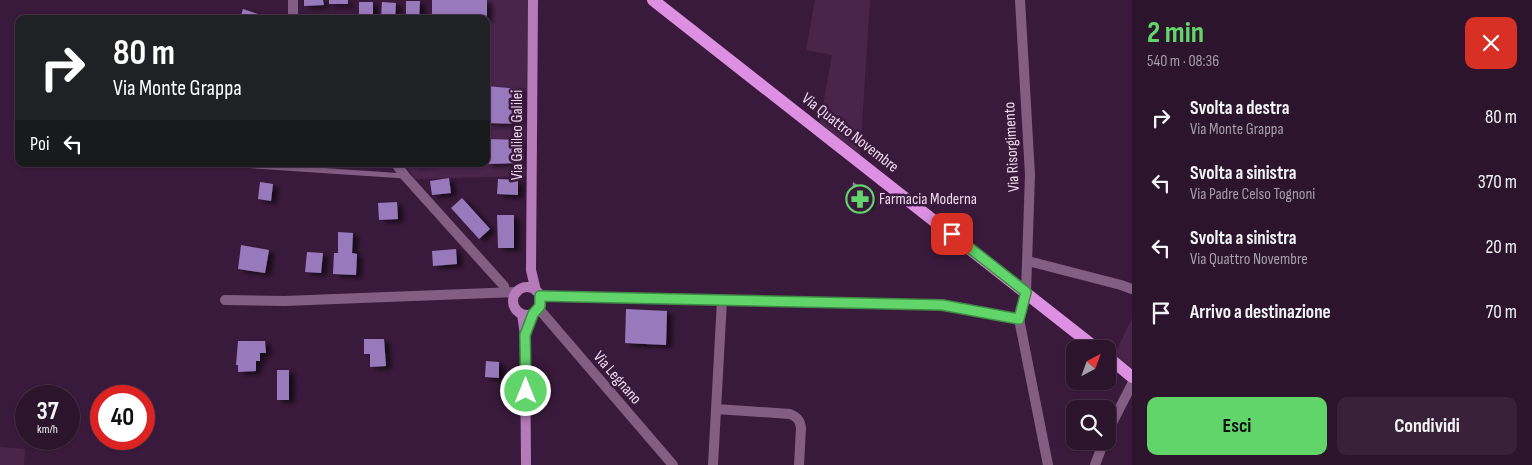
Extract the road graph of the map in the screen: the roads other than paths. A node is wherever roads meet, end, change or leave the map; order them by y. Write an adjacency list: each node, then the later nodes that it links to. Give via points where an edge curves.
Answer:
1 (293, 0): 5 (street)
2 (533, 0): 10 (street, Via Galileo Galilei)
3 (652, 0): 14 (main road, Via Quattro Novembre)
4 (1020, 0): 9 (street, Via Risorgimento, via 1030,175)
5 (293, 15)
6 (271, 167): 8 (lane)
7 (398, 167): 8 (street)
8 (405, 176): 13 (street, via 504,286)
9 (1028, 261): 11 (street); 14 (street, Via Risorgimento)
10 (531, 270): 12 (street, Via Galileo Galilei); 15 (street, Via Galileo Galilei)
11 (1132, 289)
12 (520, 290): 13 (street); 15 (street, via 528,287); 18 (street, via 514,296 514,305 518,312)
13 (505, 292): 16 (street, via 284,301)
14 (1026, 292): 19 (street, Via Risorgimento); 20 (main road, Via Quattro Novembre)
15 (538, 294): 17 (street); 18 (street, via 541,303)
16 (225, 300)
17 (722, 300): 19 (street, via 942,305); 24 (street)
18 (531, 312): 27 (street, via 525,335); 28 (street, Via Legnano)
19 (1019, 319): 31 (street)
20 (1086, 340)
21 (1116, 364): 22 (main road)
22 (1132, 377)
23 (1132, 384): 25 (street)
24 (716, 409): 29 (street); 30 (street, via 795,416 801,428)
25 (1116, 415)
26 (1101, 450): 32 (street)
27 (526, 465)
28 (673, 465)
29 (713, 465)
30 (800, 465)
31 (1048, 465)
32 (1095, 465)

